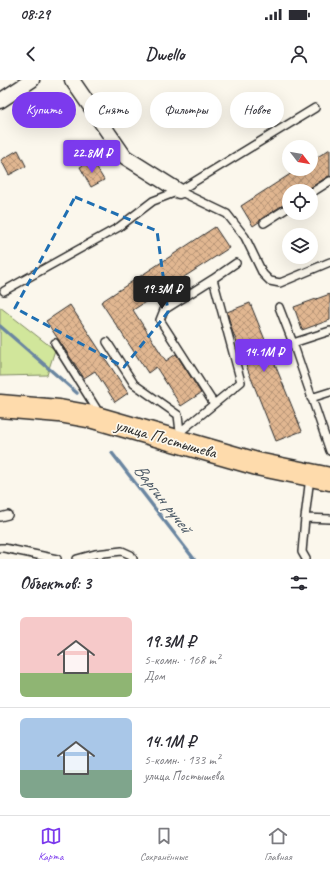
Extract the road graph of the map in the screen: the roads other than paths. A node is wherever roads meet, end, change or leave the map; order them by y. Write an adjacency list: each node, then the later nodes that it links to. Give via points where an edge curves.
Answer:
1 (32, 80): 3 (street)
2 (72, 80): 7 (street, via 125,157)
3 (0, 101)
4 (315, 108): 7 (lane)
5 (330, 181): 6 (lane)
6 (318, 189)
7 (178, 191): 10 (lane, via 227,214 245,237 263,274 270,281 280,283); 13 (lane, via 153,201 119,227)
8 (282, 211): 9 (lane)
9 (264, 223)
10 (330, 262)
11 (236, 263): 12 (lane)
12 (212, 279): 21 (lane, via 242,382); 21 (lane, via 164,310 160,320)
13 (4, 291)
14 (279, 308): 18 (lane)
15 (330, 331): 18 (lane)
16 (107, 342): 24 (lane, via 134,384 178,415)
17 (55, 343): 23 (lane, via 96,408)
18 (293, 343): 20 (lane)
19 (330, 392): 20 (lane)
20 (311, 398): 25 (lane)
21 (214, 404): 24 (lane)
22 (0, 406): 23 (main road, улица Постышева, via 59,410)
23 (93, 417): 24 (main road, улица Постышева)
24 (179, 437): 26 (main road, улица Постышева, via 257,464)
25 (330, 451)
26 (320, 478): 29 (lane)
27 (8, 515): 28 (lane)
28 (0, 517)
29 (305, 518): 30 (lane); 35 (lane, via 302,552)
30 (330, 519)
31 (0, 548): 32 (lane)
32 (57, 559)
33 (78, 559): 34 (lane, via 95,554 122,552 131,555)
34 (133, 559)
35 (306, 559)

